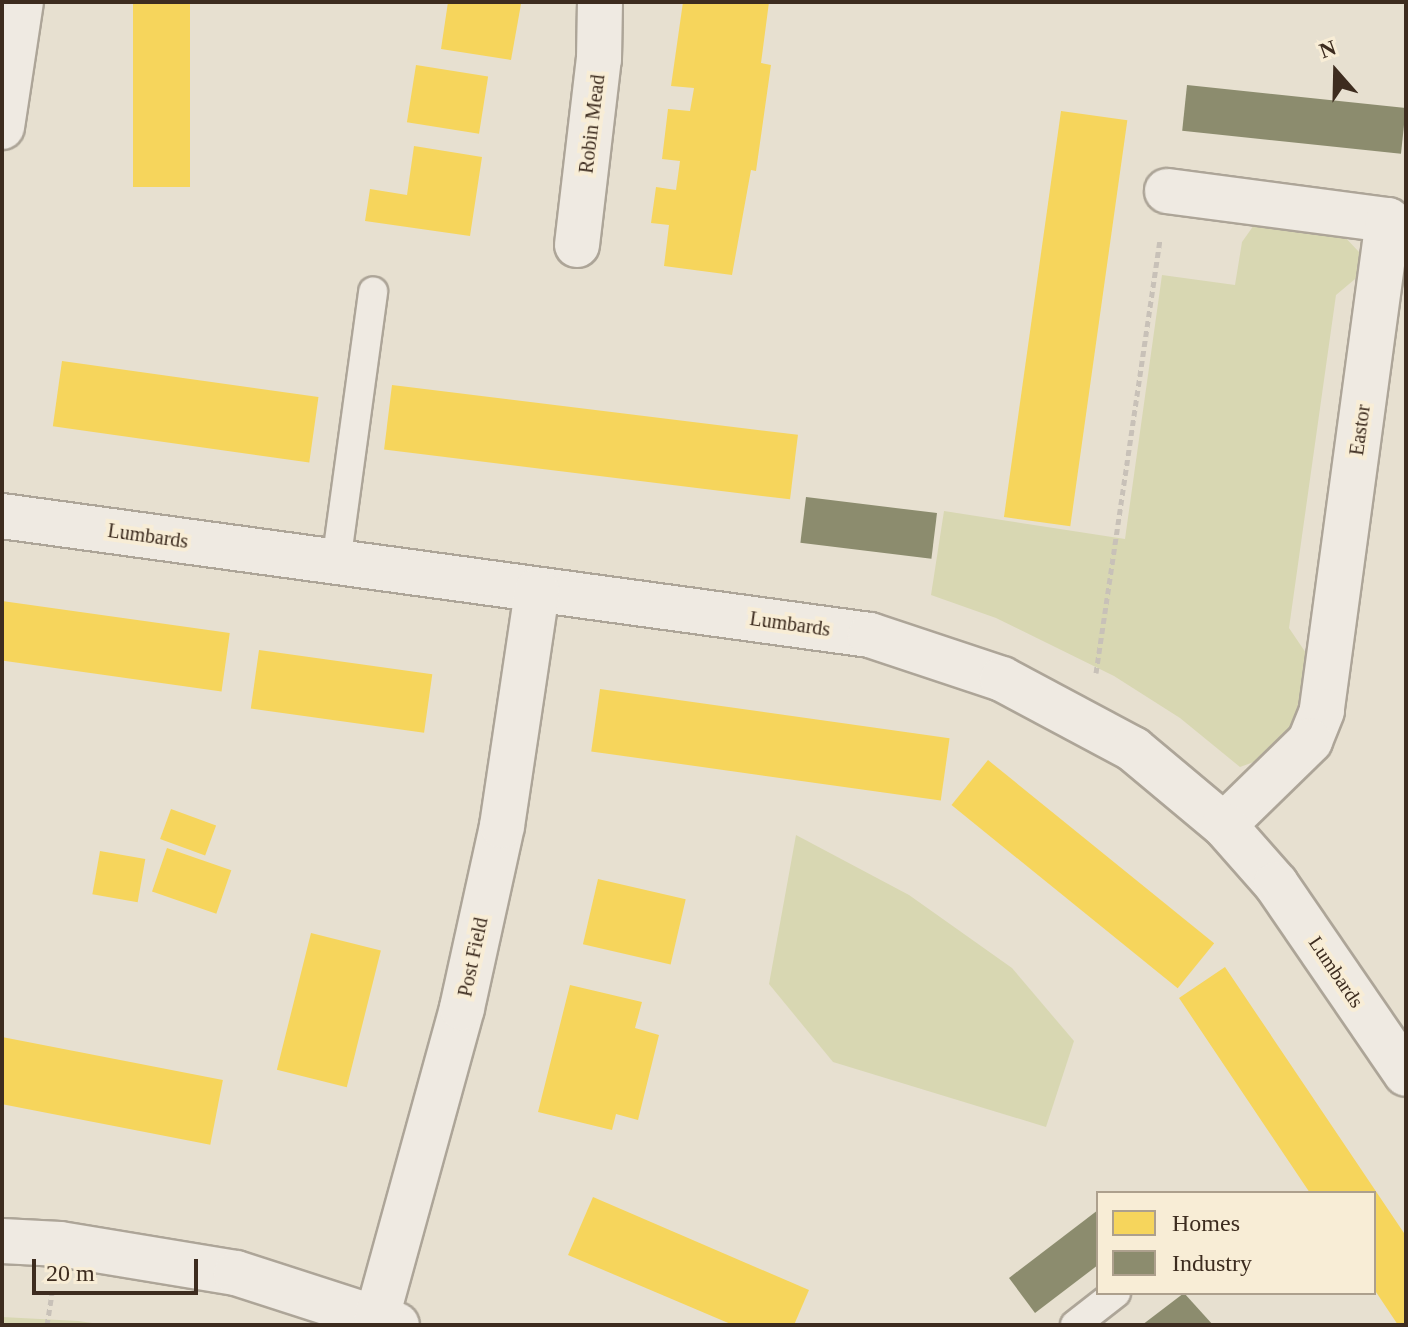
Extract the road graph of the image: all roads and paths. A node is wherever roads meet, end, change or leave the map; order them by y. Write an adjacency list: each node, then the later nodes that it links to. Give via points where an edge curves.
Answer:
1 (21, 2): 3 (street)
2 (600, 2): 5 (street, Robin Mead, via 599,59)
3 (2, 127)
4 (1167, 191): 10 (path); 11 (street, Eastor, via 1388,220 1322,711 1310,741)
5 (577, 245)
6 (373, 292): 8 (lane)
7 (2, 516): 8 (street, Lumbards)
8 (336, 563): 9 (street, Lumbards)
9 (537, 591): 10 (street, Lumbards, via 870,635 1002,679); 15 (street, Post Field, via 502,826)
10 (1090, 722): 11 (street, Lumbards, via 1133,749)
11 (1224, 825): 12 (street, Lumbards, via 1276,884)
12 (1406, 1074)
13 (2, 1241): 15 (street, via 60,1244 236,1273)
14 (1113, 1295): 16 (lane)
15 (387, 1321)
16 (1075, 1325)

